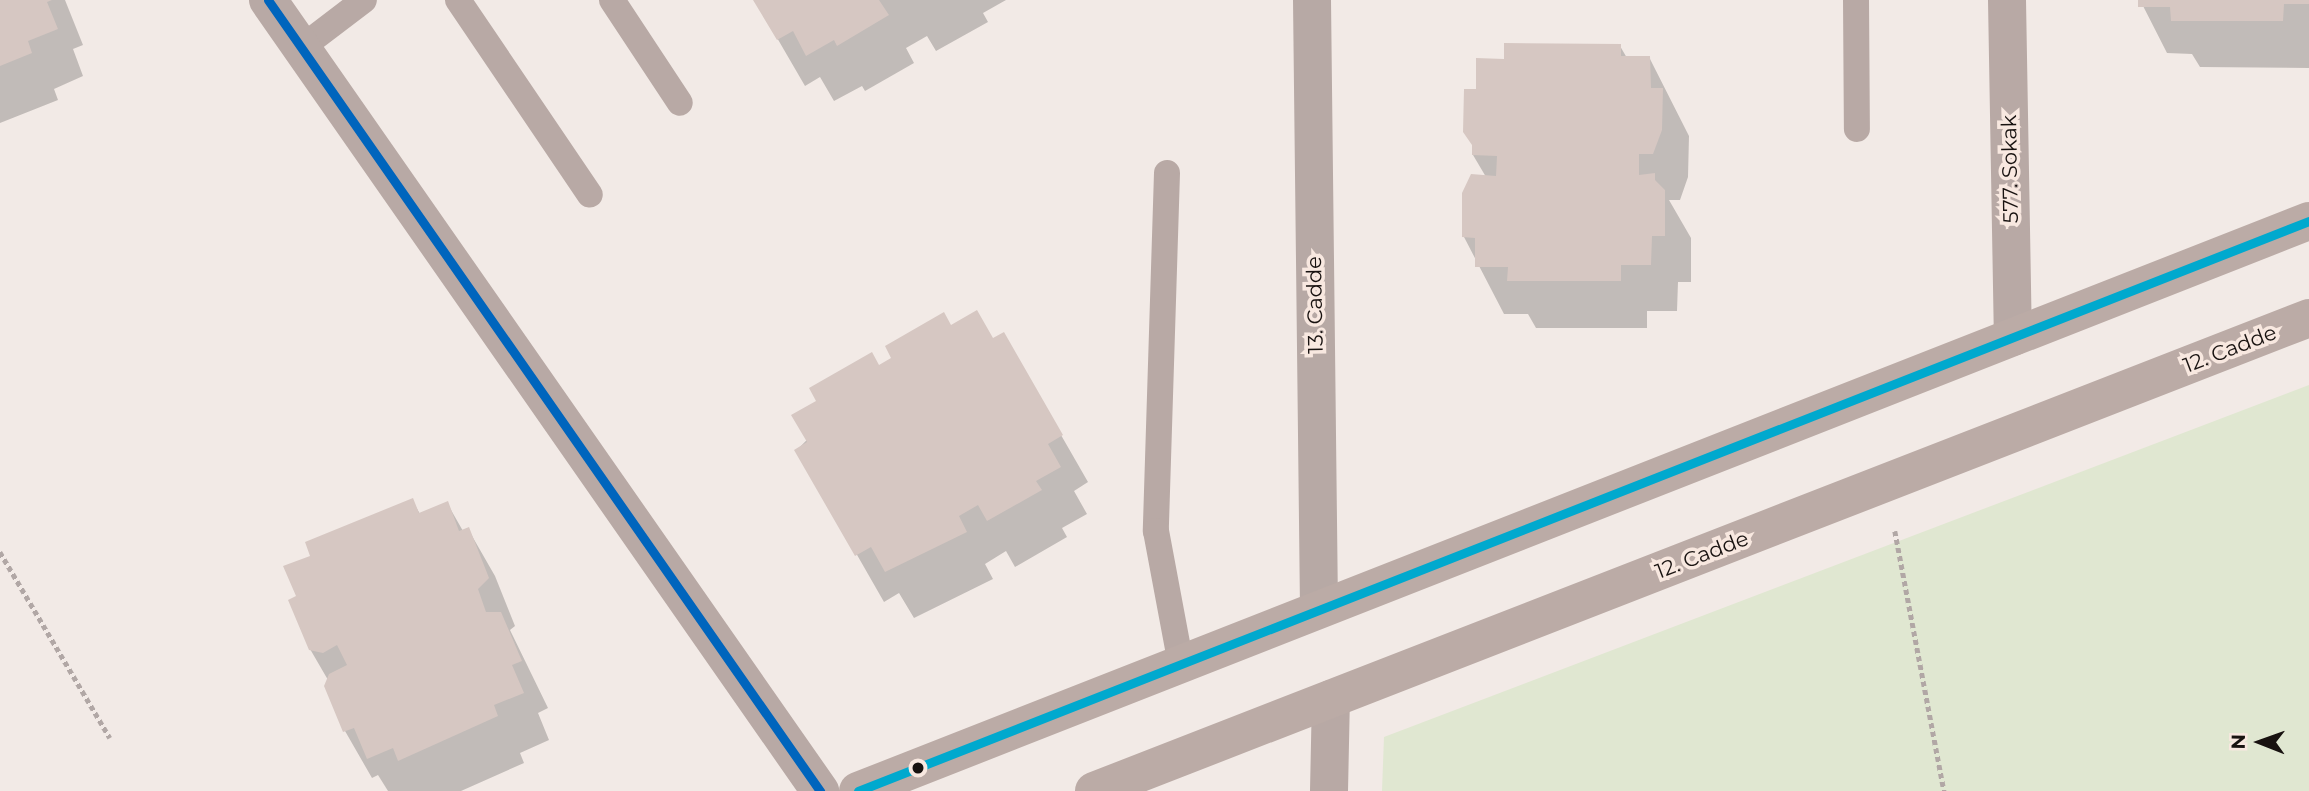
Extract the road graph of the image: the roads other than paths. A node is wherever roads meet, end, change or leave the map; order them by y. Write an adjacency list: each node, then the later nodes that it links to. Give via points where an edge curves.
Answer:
1 (268, 0): 8 (street)
2 (364, 0): 8 (lane)
3 (458, 0): 12 (lane)
4 (612, 0): 9 (lane)
5 (1312, 0): 16 (street, 13. Cadde)
6 (1856, 0): 10 (lane)
7 (2007, 0): 15 (street, 577. Sokak)
8 (301, 48): 19 (street)
9 (680, 103)
10 (1857, 130)
11 (1167, 173): 17 (lane, via 1156,531)
12 (590, 195)
13 (2309, 220): 15 (main road)
14 (2309, 318): 18 (main road, 12. Cadde)
15 (2013, 337): 16 (main road)
16 (1319, 609): 17 (main road)
17 (1181, 664): 20 (main road)
18 (1331, 699): 21 (main road, 12. Cadde); 22 (street)
19 (820, 791)
20 (858, 791)
21 (1094, 791)
22 (1329, 791)

